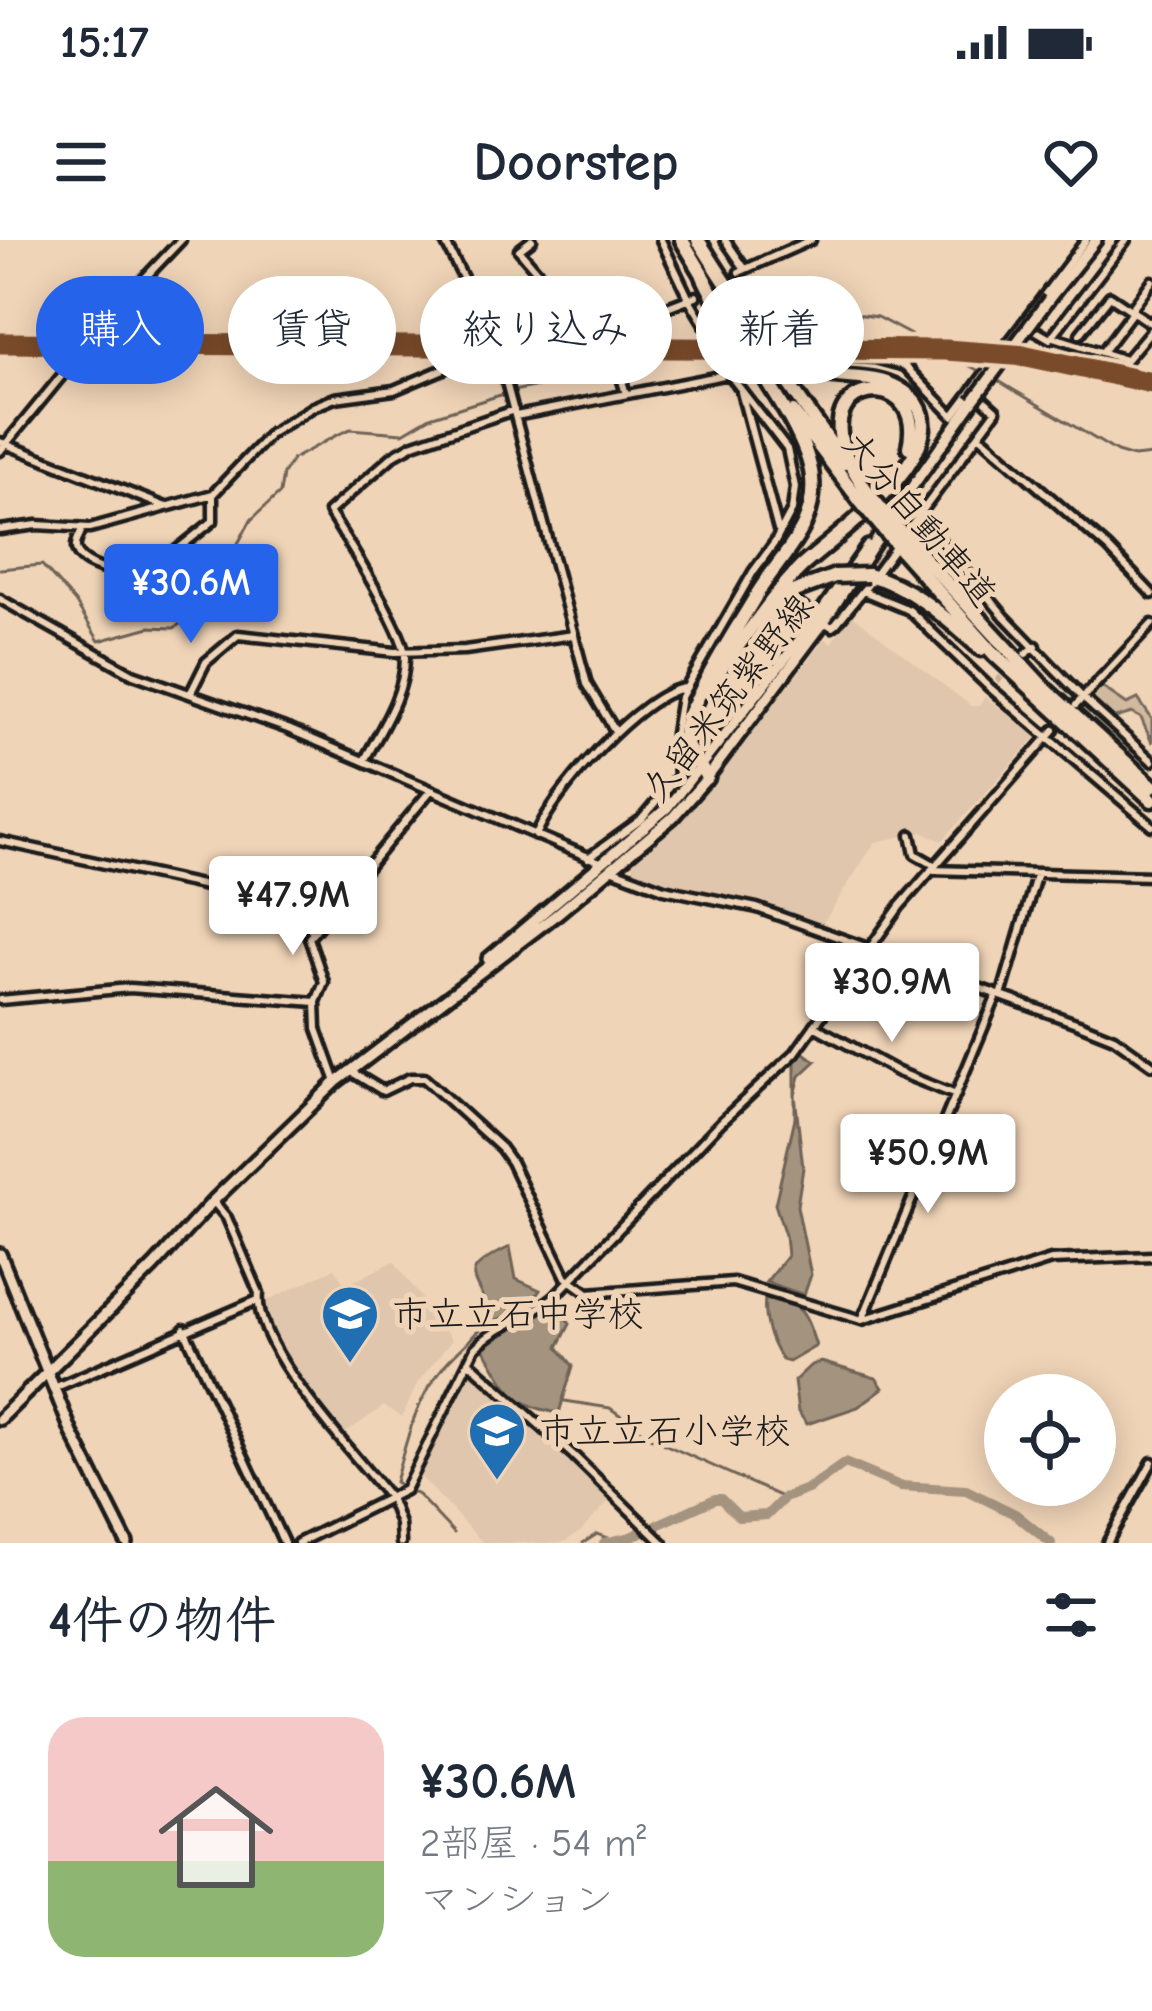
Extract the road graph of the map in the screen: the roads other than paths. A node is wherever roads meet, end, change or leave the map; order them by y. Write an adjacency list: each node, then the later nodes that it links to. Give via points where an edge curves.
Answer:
1 (181, 240): 42 (street)
2 (444, 240): 12 (street)
3 (532, 240): 13 (street, via 519,250)
4 (661, 240): 17 (street)
5 (682, 240): 14 (highway, 大分自動車道)
6 (696, 240): 15 (highway, 大分自動車道)
7 (725, 240): 8 (street, via 742,270)
8 (811, 240)
9 (1086, 240): 21 (street)
10 (1096, 240): 39 (main road, 久留米筑紫野線, bridge)
11 (1126, 240): 24 (street)
12 (462, 276)
13 (541, 276)
14 (704, 276)
15 (717, 276)
16 (1152, 281): 20 (street)
17 (693, 298): 18 (street); 19 (street)
18 (696, 305)
19 (672, 306)
20 (1132, 310): 22 (street); 23 (street, via 1110,296); 26 (street)
21 (1023, 323): 24 (street); 25 (street)
22 (1152, 327): 26 (street, via 1128,359)
23 (1080, 334)
24 (1052, 336): 26 (street)
25 (1006, 346)
26 (1102, 352)
27 (864, 357): 39 (street, via 905,366 953,416)
28 (995, 360): 39 (street)
29 (864, 378): 59 (highway, via 897,387 916,406 920,439 912,460)
30 (420, 379): 43 (street, via 314,407 272,433)
31 (696, 380): 38 (street)
32 (507, 384): 40 (street)
33 (623, 384): 38 (street)
34 (737, 384): 37 (street)
35 (775, 384): 59 (highway, via 812,472 813,497 793,547 755,596)
36 (784, 384): 44 (highway, 大分自動車道)
37 (740, 387): 49 (street); 49 (street, via 791,462 795,498)
38 (626, 394): 40 (street)
39 (973, 396): 41 (street, via 996,411); 58 (main road, 久留米筑紫野線)
40 (515, 413): 61 (street); 63 (street, via 414,444 329,512)
41 (980, 436): 46 (street); 55 (street)
42 (2, 446): 45 (street)
43 (213, 494): 45 (street); 47 (street, via 213,521 133,585 77,554)
44 (865, 498): 50 (highway, 大分自動車道, bridge); 59 (highway, via 840,419 848,403 878,389 903,402 910,416 908,451 856,516 802,559)
45 (166, 508): 47 (street)
46 (919, 515): 50 (street); 62 (street)
47 (82, 529): 48 (street)
48 (0, 530)
49 (779, 534): 51 (street)
50 (900, 539): 52 (street); 69 (highway, 大分自動車道); 74 (highway, 大分自動車道)
51 (753, 572): 53 (street); 65 (street)
52 (872, 576): 54 (street); 59 (highway, bridge, via 835,576); 69 (highway, via 923,600)
53 (764, 577)
54 (863, 591): 58 (street, via 832,627); 69 (street, via 909,610)
55 (1152, 594)
56 (0, 599): 66 (street, via 113,664)
57 (796, 603): 58 (street)
58 (821, 620): 73 (main road, 久留米筑紫野線)
59 (748, 623): 65 (highway)
60 (1152, 623): 67 (street)
61 (574, 634): 63 (street); 70 (street, via 590,694)
62 (1036, 646): 64 (street); 67 (street)
63 (405, 652): 66 (street, via 238,635 206,662); 71 (street, via 398,695)
64 (1026, 654)
65 (692, 692): 70 (street, via 671,691); 73 (highway, via 685,738); 81 (street, via 676,715 678,776 642,819)
66 (190, 694): 71 (street)
67 (1083, 698): 68 (street); 72 (street)
68 (1076, 705)
69 (1054, 728): 76 (highway, 大分自動車道); 77 (street); 83 (street)
70 (615, 731): 79 (street)
71 (364, 761): 75 (street)
72 (1152, 761)
73 (705, 772): 82 (main road, 久留米筑紫野線, via 673,817)
74 (1152, 786)
75 (431, 790): 79 (street); 86 (street)
76 (1152, 800)
77 (1152, 826)
78 (911, 835): 83 (street, via 915,854)
79 (536, 836): 81 (street)
80 (0, 842): 86 (street, via 260,894)
81 (588, 858): 82 (street)
82 (607, 866): 87 (street); 93 (main road, 久留米筑紫野線)
83 (932, 867): 84 (street); 87 (street)
84 (1037, 873): 85 (street); 88 (street)
85 (1152, 876)
86 (313, 933): 90 (street, via 324,982)
87 (870, 949): 88 (street); 91 (street)
88 (999, 996): 92 (street, via 1103,1033); 95 (street)
89 (0, 1000): 90 (street, via 130,988)
90 (316, 1002): 94 (street)
91 (814, 1026): 95 (street); 99 (street)
92 (1152, 1065)
93 (350, 1071): 94 (main road, 久留米筑紫野線); 99 (street, via 383,1091 424,1078 501,1148)
94 (336, 1082): 96 (main road, 久留米筑紫野線)
95 (956, 1095): 101 (street)
96 (212, 1201): 100 (street); 104 (main road, 久留米筑紫野線)
97 (0, 1254): 104 (main road)
98 (1152, 1256): 101 (street, via 1051,1259)
99 (569, 1282): 101 (street, via 598,1294 748,1283); 103 (street, via 538,1310 488,1335)
100 (258, 1300): 102 (street); 108 (street, via 289,1373)
101 (862, 1320)
102 (184, 1329): 105 (street); 110 (street)
103 (467, 1360): 108 (street, via 411,1483); 113 (street)
104 (47, 1372): 105 (main road); 106 (main road, 久留米筑紫野線)
105 (54, 1388): 109 (main road)
106 (0, 1419)
107 (1152, 1462): 114 (street)
108 (391, 1500): 111 (street); 112 (street)
109 (127, 1543)
110 (284, 1543)
111 (298, 1543)
112 (401, 1543)
113 (663, 1543)
114 (1107, 1543)

